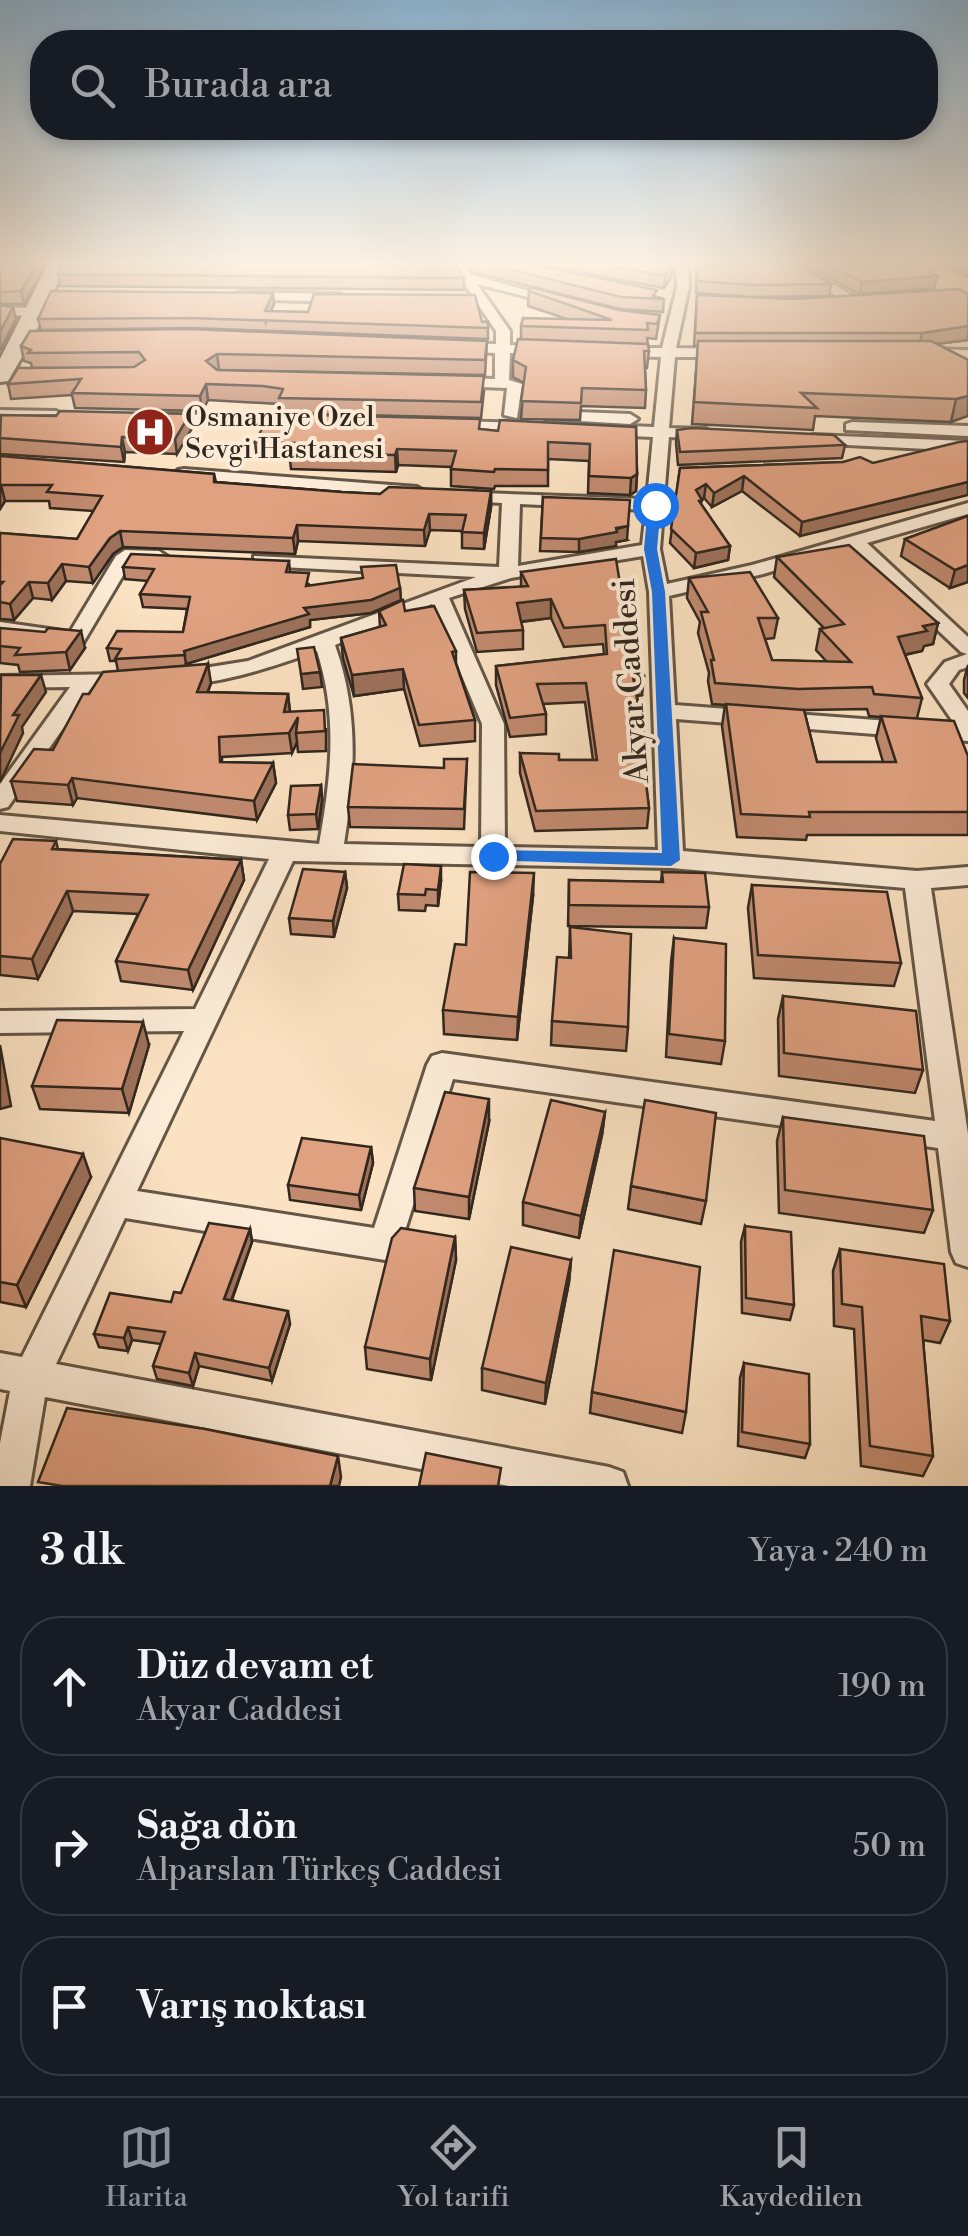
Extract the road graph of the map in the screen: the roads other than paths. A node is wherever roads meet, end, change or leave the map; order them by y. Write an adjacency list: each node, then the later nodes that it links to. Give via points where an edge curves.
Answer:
1 (29, 331): 12 (street)
2 (504, 331): 5 (street)
3 (667, 331): 10 (street, Akyar Caddesi)
4 (447, 346): 5 (street)
5 (502, 349): 6 (street); 14 (street)
6 (558, 350)
7 (613, 352): 10 (street)
8 (909, 352): 11 (street)
9 (742, 353): 10 (street)
10 (668, 354): 20 (street, Akyar Caddesi)
11 (968, 354)
12 (14, 359)
13 (447, 382): 14 (street)
14 (502, 384): 17 (street, via 514,384)
15 (0, 406): 18 (street, via 78,412)
16 (155, 408): 19 (street, via 310,417)
17 (512, 414): 20 (street); 20 (street, via 433,419)
18 (0, 415)
19 (136, 418)
20 (663, 426): 21 (street); 28 (street, Akyar Caddesi, via 664,474)
21 (721, 428)
22 (968, 431): 23 (street, via 797,432)
23 (912, 445): 24 (street); 25 (street, via 901,455)
24 (968, 446)
25 (870, 461)
26 (174, 473): 27 (street)
27 (511, 499): 28 (street); 34 (street)
28 (655, 505): 31 (street, Akyar Caddesi)
29 (968, 508): 30 (street)
30 (854, 541): 35 (street); 39 (street)
31 (651, 549): 34 (street); 35 (street, Akyar Caddesi)
32 (185, 558): 37 (street, via 125,556 76,639)
33 (244, 560): 34 (street)
34 (508, 573): 36 (street)
35 (658, 592): 43 (street, Akyar Caddesi)
36 (438, 595): 38 (street); 49 (street, via 492,724)
37 (0, 628)
38 (324, 642): 42 (street, via 252,667); 48 (street, via 338,679 346,754)
39 (968, 648)
40 (968, 660): 44 (street, via 952,666 938,684)
41 (0, 682): 42 (street)
42 (85, 682): 45 (street)
43 (664, 712): 44 (street); 50 (street, Akyar Caddesi)
44 (968, 731)
45 (0, 801)
46 (0, 823): 47 (street)
47 (285, 852): 48 (street); 53 (street)
48 (330, 853): 49 (street)
49 (493, 856): 50 (street)
50 (671, 860): 52 (street)
51 (968, 876): 52 (street)
52 (916, 880): 55 (street)
53 (203, 1020): 54 (street); 56 (street)
54 (0, 1022)
55 (954, 1137): 56 (street, via 442,1065 385,1245); 57 (street)
56 (114, 1202): 58 (street)
57 (968, 1252)
58 (15, 1375): 59 (street); 60 (street)
59 (11, 1486)
60 (610, 1486)

